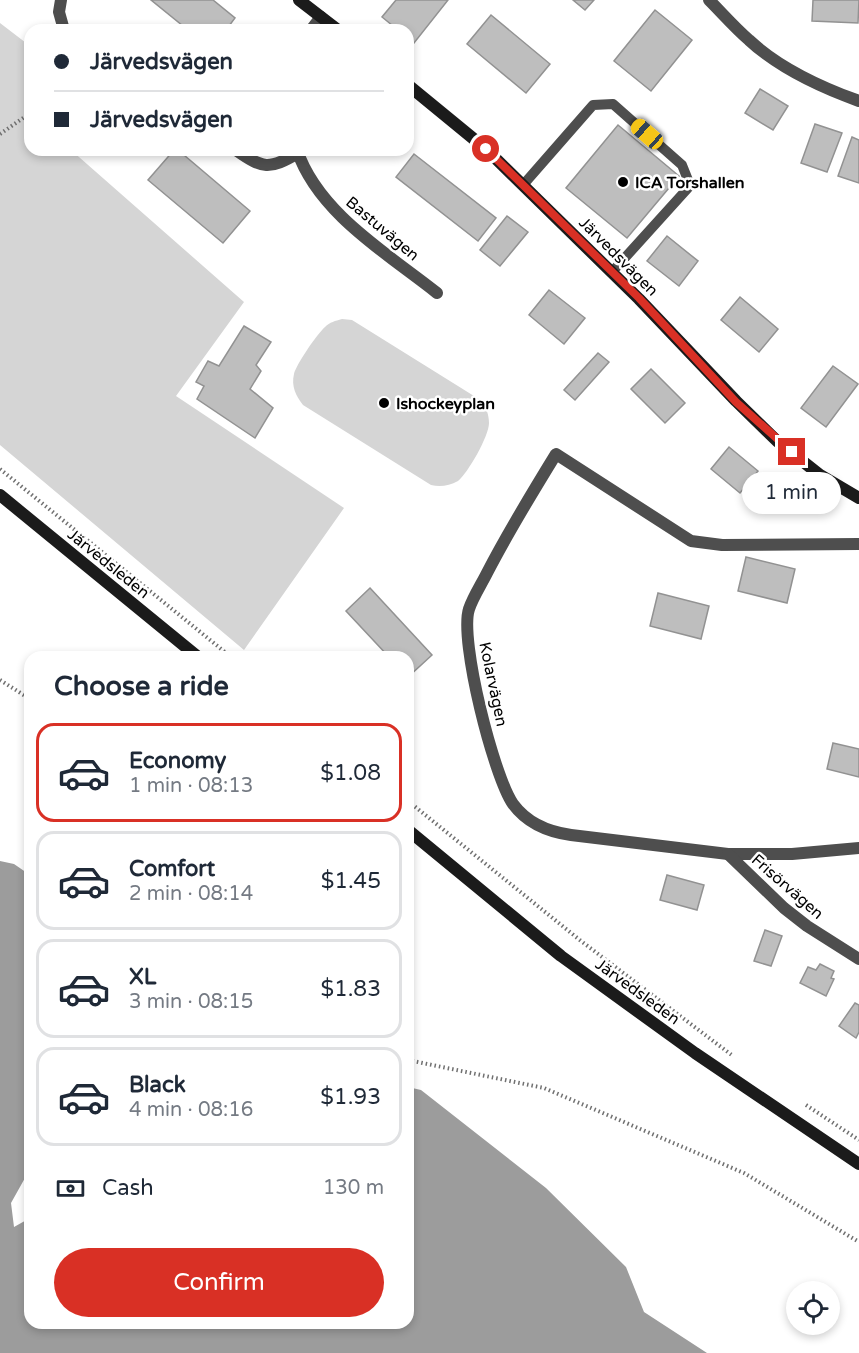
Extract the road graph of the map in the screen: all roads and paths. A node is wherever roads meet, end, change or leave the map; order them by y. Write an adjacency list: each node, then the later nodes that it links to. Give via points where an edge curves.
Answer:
1 (61, 0): 5 (street)
2 (299, 0): 4 (main road)
3 (709, 0): 9 (street, via 771,58)
4 (321, 17): 6 (street); 7 (main road)
5 (62, 24)
6 (316, 24)
7 (330, 24)
8 (414, 90): 15 (main road, Järvedsvägen)
9 (859, 101)
10 (24, 117): 11 (path)
11 (0, 134)
12 (244, 156): 13 (street, via 254,163 270,166)
13 (291, 156)
14 (299, 156): 17 (street, Bastuvägen, via 337,214)
15 (523, 185): 16 (main road, Järvedsvägen); 16 (lane, via 593,105 613,104 682,165 688,188)
16 (612, 272): 20 (main road, Järvedsvägen, via 777,441 820,475)
17 (437, 293)
18 (0, 469): 23 (path)
19 (0, 495): 22 (main road, Järvedsleden)
20 (859, 498)
21 (859, 544): 29 (street, Kolarvägen, via 722,545 691,541 556,454 468,611 466,643 480,710 503,786 520,812 556,833)
22 (191, 651)
23 (224, 651)
24 (0, 680): 25 (path)
25 (24, 695)
26 (414, 806): 31 (path, via 580,941)
27 (414, 835): 35 (main road, Järvedsleden, via 561,956)
28 (859, 848): 29 (street, Kolarvägen)
29 (728, 854): 30 (street, Frisörvägen, via 784,908)
30 (859, 959)
31 (735, 1057)
32 (414, 1061): 36 (path, via 544,1088 744,1173)
33 (802, 1102): 34 (path)
34 (859, 1140)
35 (859, 1164)
36 (859, 1242)

